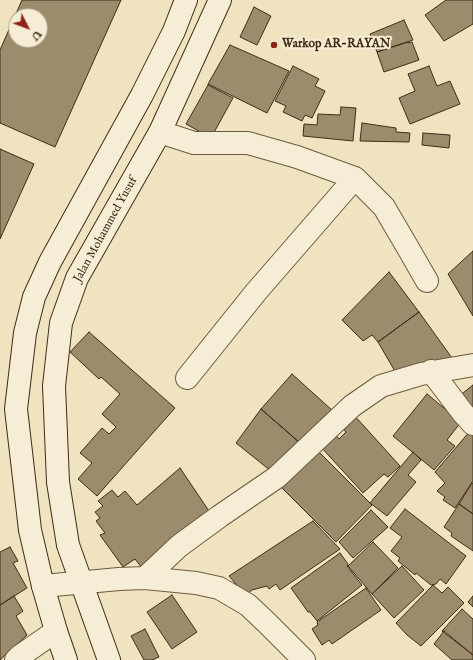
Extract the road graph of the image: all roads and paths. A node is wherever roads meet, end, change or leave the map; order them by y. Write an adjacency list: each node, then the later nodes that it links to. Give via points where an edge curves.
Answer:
1 (186, 0): 12 (street, via 174,31 142,95 50,262 34,297 25,333 16,408 30,530)
2 (220, 0): 3 (street, Jalan Mohammed Yusuf)
3 (160, 132): 4 (street, via 194,143 248,143); 11 (street, Jalan Mohammed Yusuf, via 77,278 61,323 54,386 58,482 68,545)
4 (355, 178): 5 (street, via 384,207); 8 (street, via 256,292)
5 (427, 281)
6 (473, 365): 7 (street)
7 (431, 371): 9 (street); 10 (street, via 381,386 352,406 277,478 179,546)
8 (188, 378)
9 (473, 424)
10 (145, 578): 11 (street); 17 (street, via 219,588 248,605)
11 (82, 582): 12 (street); 16 (street, Jalan Mohammed Yusuf)
12 (43, 586): 13 (street)
13 (56, 631): 14 (street); 15 (street)
14 (16, 660)
15 (66, 660)
16 (109, 660)
17 (304, 660)

